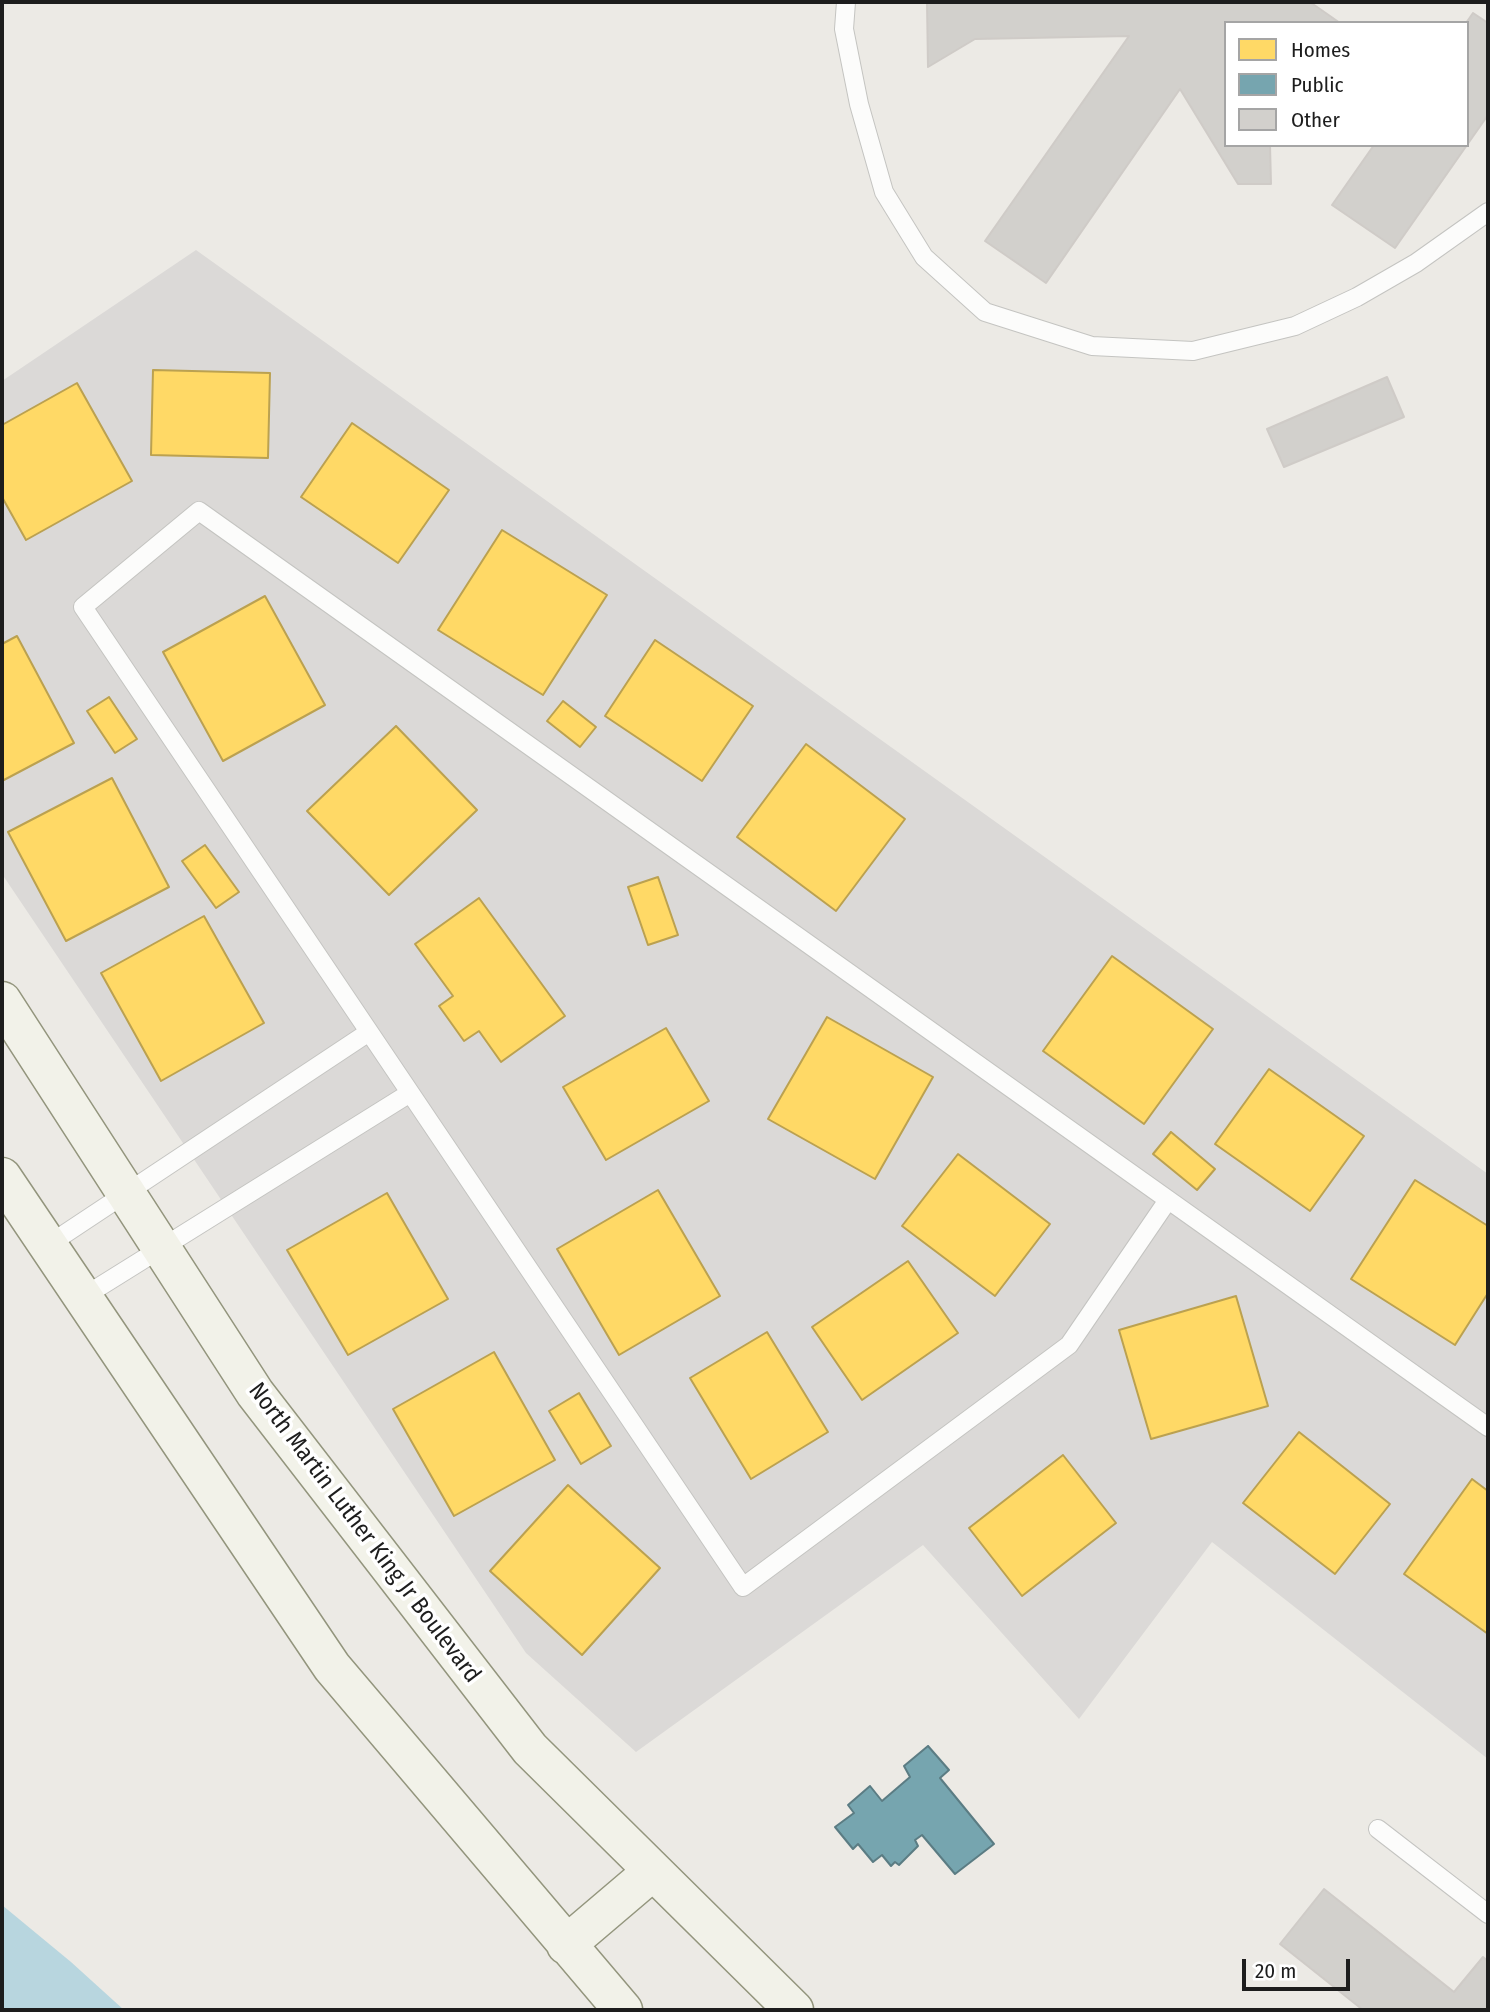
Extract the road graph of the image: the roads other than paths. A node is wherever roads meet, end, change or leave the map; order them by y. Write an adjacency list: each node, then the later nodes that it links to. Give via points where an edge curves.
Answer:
1 (846, 2): 2 (lane, via 844,29 854,79 884,192 924,257 985,312 1092,346 1193,351 1295,326 1344,303 1416,263)
2 (1488, 212)
3 (2, 1001): 7 (main road, North Martin Luther King Jr Boulevard)
4 (369, 1032): 5 (lane); 7 (lane); 8 (lane, via 83,607 199,511)
5 (410, 1093): 8 (lane, via 743,1587 1069,1345); 10 (lane)
6 (2, 1177): 9 (main road)
7 (126, 1193): 9 (lane); 10 (main road, North Martin Luther King Jr Boulevard)
8 (1168, 1200): 12 (lane)
9 (48, 1245): 11 (main road)
10 (161, 1249): 11 (lane); 14 (main road, North Martin Luther King Jr Boulevard, via 255,1393 530,1749)
11 (83, 1297): 16 (main road, via 332,1667)
12 (1488, 1427)
13 (1378, 1829): 15 (lane)
14 (653, 1871): 16 (main road); 18 (main road, North Martin Luther King Jr Boulevard)
15 (1488, 1914)
16 (566, 1945): 17 (main road)
17 (623, 2010)
18 (794, 2010)

